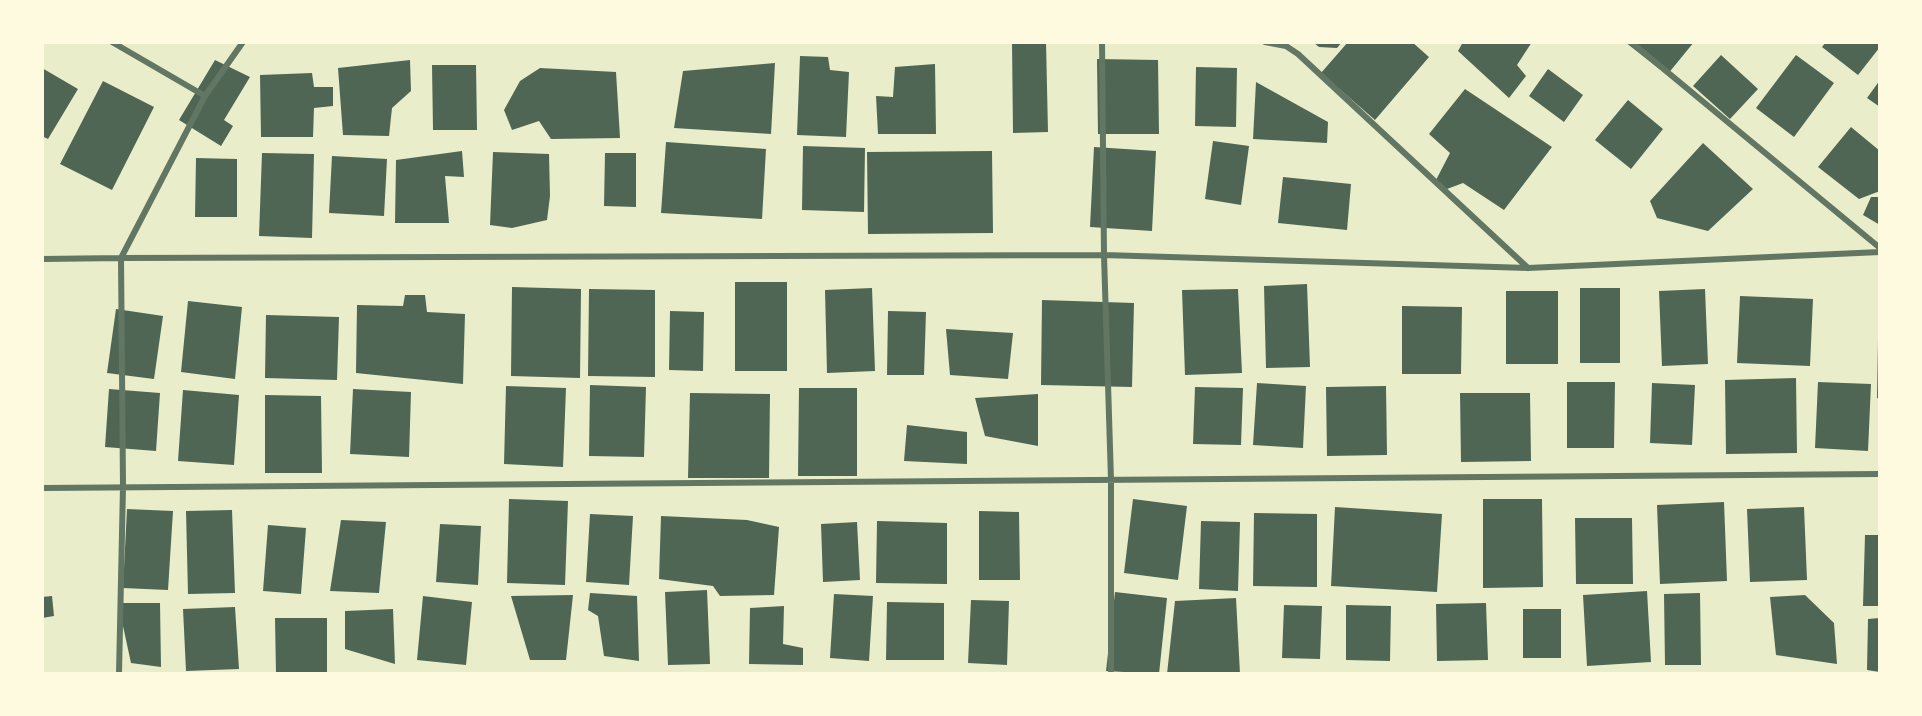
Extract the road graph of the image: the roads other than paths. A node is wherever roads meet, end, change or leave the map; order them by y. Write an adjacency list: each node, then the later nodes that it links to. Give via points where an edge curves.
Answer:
1 (112, 42): 6 (street)
2 (243, 42): 6 (street)
3 (1102, 42): 8 (street)
4 (1265, 42): 11 (street, via 1286,46 1298,54)
5 (1631, 42): 7 (street)
6 (205, 96): 9 (street)
7 (1880, 250): 11 (street)
8 (1104, 255): 9 (street); 11 (street); 13 (street)
9 (121, 258): 10 (street); 14 (street)
10 (42, 260)
11 (1528, 268)
12 (1880, 474): 13 (street)
13 (1112, 480): 14 (street); 17 (street)
14 (123, 486): 15 (street); 16 (street)
15 (42, 488)
16 (120, 674)
17 (1111, 674)

